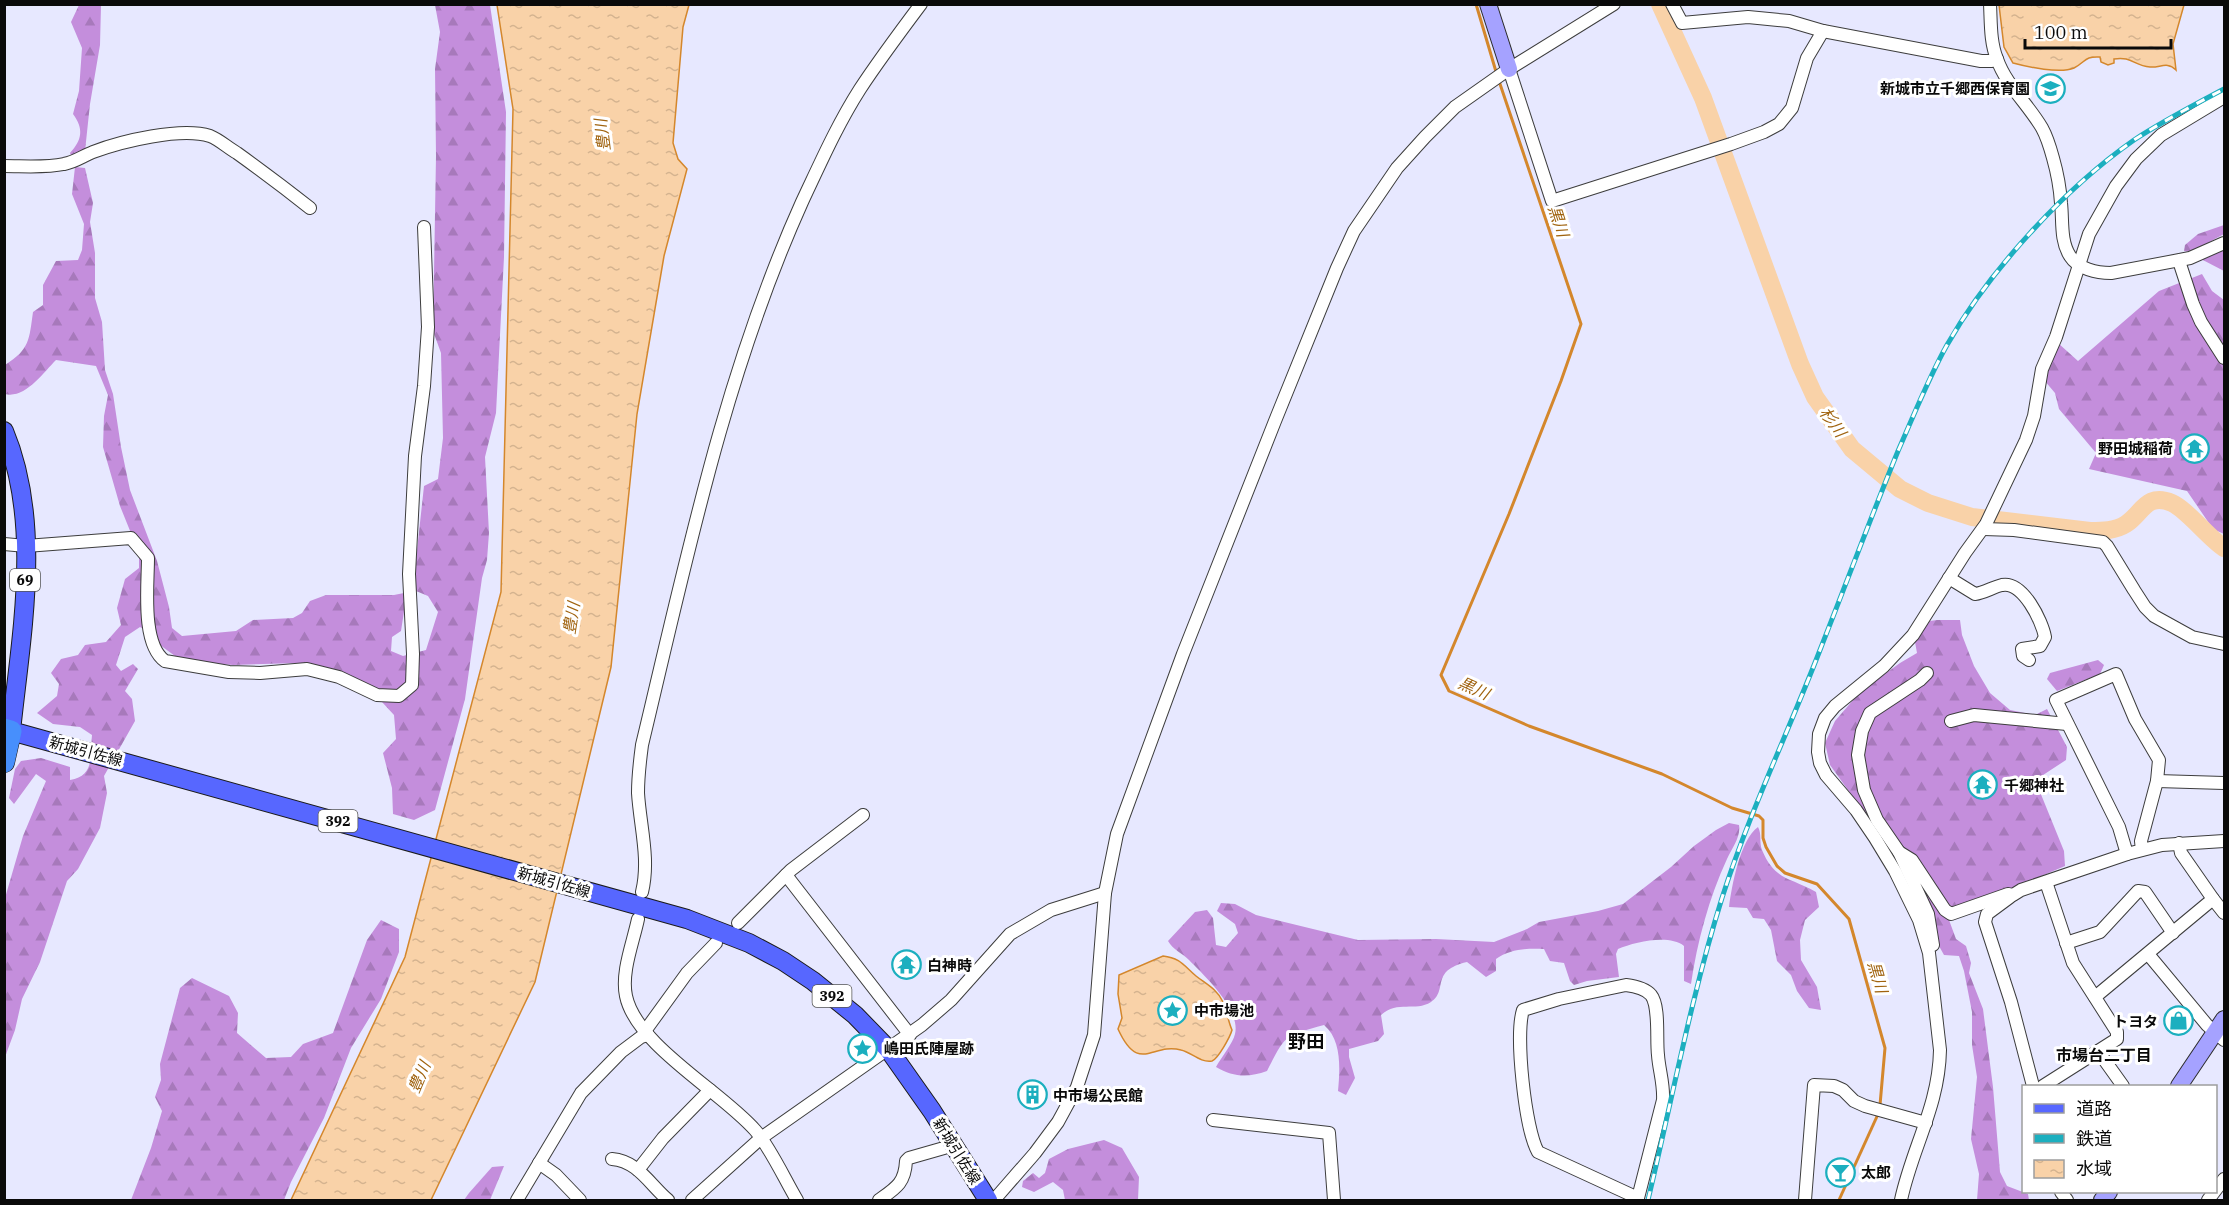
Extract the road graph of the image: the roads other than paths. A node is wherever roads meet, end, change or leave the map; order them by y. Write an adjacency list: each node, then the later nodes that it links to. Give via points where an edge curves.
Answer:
1 (921, 4): 39 (street, via 860,90 827,148 781,249 730,395 642,745 638,791 645,860)
2 (1488, 4): 8 (street)
3 (1614, 4): 8 (street)
4 (1672, 4): 6 (street, via 1682,23 1748,17 1790,21)
5 (1990, 4): 7 (street)
6 (1823, 31): 7 (street, via 1981,61); 8 (street, via 1807,58 1788,115 1779,124 1727,145 1552,201)
7 (1996, 59): 15 (street, via 2048,140 2061,202 2064,242)
8 (1507, 70): 40 (street, via 1455,107 1397,168 1346,250 1275,421 1129,799)
9 (2224, 97): 15 (street, via 2161,135 2136,159 2089,234)
10 (4, 166): 11 (street, via 64,164 126,142 191,132 220,142)
11 (310, 208)
12 (424, 227): 20 (street, via 428,327 415,456 409,574 412,685 399,696 377,695 339,677 307,669 229,672 165,661 157,654 147,606 148,558 131,538)
13 (2224, 243): 14 (street)
14 (2179, 261): 15 (street, via 2111,273 2098,273); 16 (street, via 2201,322)
15 (2078, 264): 18 (street, via 2042,369 2026,440)
16 (2224, 358)
17 (4, 431): 20 (main road, 69, via 17,473)
18 (1985, 527): 21 (street); 22 (street, via 2103,542 2154,616 2192,637)
19 (4, 544): 20 (street)
20 (26, 546): 27 (main road, 69, via 24,629)
21 (1949, 578): 23 (street, via 1975,594 2008,585 2029,600 2045,637 2040,646 2022,649); 49 (street, via 1905,645 1825,718 1818,752 1827,775 1856,810 1895,871 1912,903)
22 (2224, 644)
23 (2029, 660)
24 (1927, 673): 35 (street, via 1870,713 1858,754 1864,790 1877,820)
25 (1951, 721): 26 (street, via 1974,715)
26 (2067, 724): 29 (street, via 2056,700 2116,674 2134,719 2159,759); 36 (street, via 2119,827)
27 (8, 730): 28 (highway); 55 (main road, 新城引佐線 / 392, via 687,920 783,961 855,1016)
28 (4, 762)
29 (2157, 781): 30 (street); 34 (street)
30 (2224, 783)
31 (863, 814): 37 (street)
32 (2224, 841): 33 (street)
33 (2179, 843): 34 (street); 42 (street, via 2181,853)
34 (2142, 850): 36 (street)
35 (1899, 852): 41 (street, via 1912,860 1951,914); 49 (street, via 1928,914 1934,947)
36 (2127, 854): 38 (street)
37 (786, 875): 45 (street); 54 (street)
38 (2046, 882): 41 (street); 48 (street)
39 (642, 892)
40 (1105, 893): 54 (street, via 1051,910 1010,934 951,1000); 78 (street, via 1094,1035 1077,1087 1058,1122)
41 (2013, 895): 57 (street, via 1987,914 1985,922)
42 (2213, 899): 43 (street); 46 (street)
43 (2224, 913)
44 (638, 919): 53 (street, via 626,994)
45 (738, 923)
46 (2173, 933): 48 (street, via 2145,892 2138,891 2100,932); 50 (street)
47 (716, 943): 53 (street, via 687,973)
48 (2066, 943): 51 (street, via 2073,963)
49 (1929, 953): 63 (street, via 1941,1050)
50 (2148, 954): 51 (street); 52 (street)
51 (2095, 997): 56 (street, via 2117,1032 2117,1039)
52 (2221, 1030): 60 (street)
53 (646, 1033): 61 (street); 67 (street, via 581,1093)
54 (910, 1035): 55 (street)
55 (889, 1050): 64 (street); 65 (main road, 新城引佐線 / 392)
56 (2098, 1051): 58 (street); 59 (street)
57 (2033, 1085)
58 (2045, 1085)
59 (2122, 1085)
60 (2180, 1085)
61 (710, 1090): 64 (street); 68 (street)
62 (1213, 1120): 79 (street, via 1329,1133)
63 (1926, 1123): 81 (street, via 1854,1101 1834,1086 1814,1085); 82 (street)
64 (761, 1137): 74 (street); 75 (street)
65 (952, 1143): 76 (street, via 909,1158 902,1180); 77 (main road, 新城引佐線 / 392)
66 (612, 1159): 68 (street)
67 (539, 1163): 71 (street); 72 (street)
68 (638, 1170): 73 (street)
69 (2224, 1179): 70 (street)
70 (2216, 1198)
71 (517, 1200)
72 (580, 1200)
73 (668, 1200)
74 (692, 1200)
75 (797, 1200)
76 (879, 1200)
77 (988, 1200)
78 (994, 1200)
79 (1334, 1200)
80 (1641, 1200): 80 (street, via 1664,1088 1651,996 1626,985 1523,1010 1522,1067 1534,1145 1539,1152)
81 (1805, 1200)
82 (1901, 1200)

